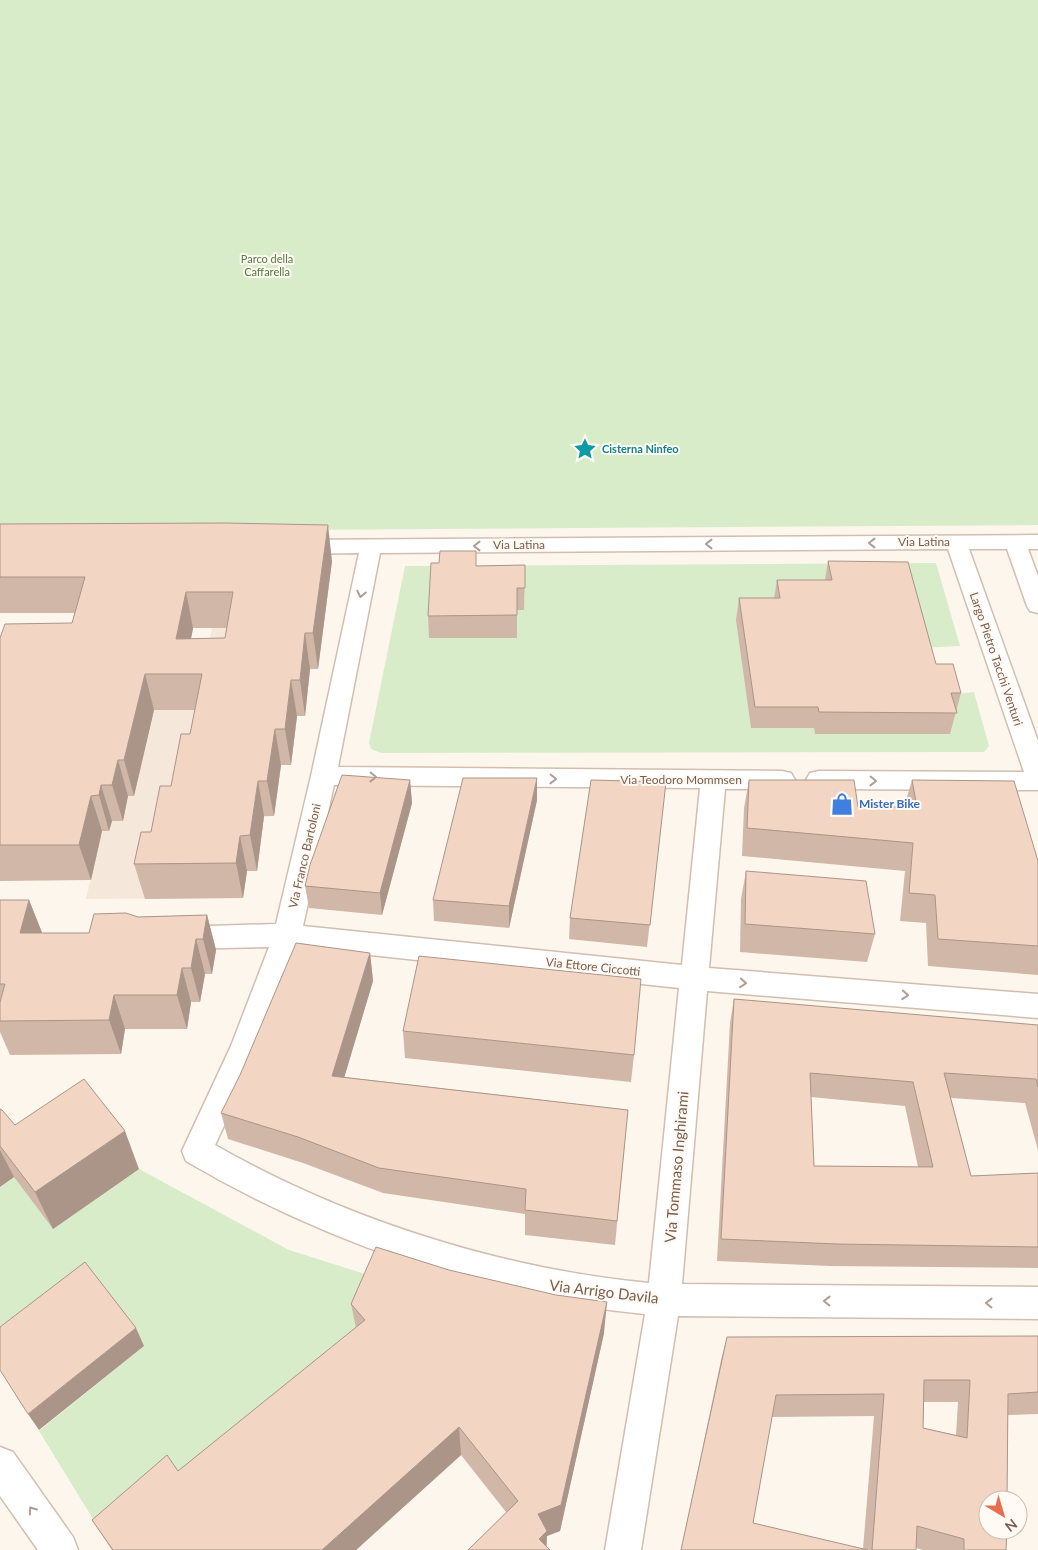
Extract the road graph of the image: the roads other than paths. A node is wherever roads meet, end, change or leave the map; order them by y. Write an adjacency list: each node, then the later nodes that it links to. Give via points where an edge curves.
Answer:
1 (956, 542): 2 (street, Via Latina); 4 (street, Via Latina, one-way to 4); 8 (street, Largo Pietro Tacchi Venturi)
2 (1015, 542): 3 (street, Via Latina); 6 (street)
3 (1038, 542)
4 (370, 546): 5 (street, Via Latina); 7 (street, Via Franco Bartoloni, one-way to 7)
5 (278, 547)
6 (1038, 606)
7 (324, 776): 9 (street, Via Teodoro Mommsen, one-way to 9); 11 (street, Via Franco Bartoloni)
8 (1038, 776)
9 (713, 781): 10 (street, Via Teodoro Mommsen, one-way to 10); 13 (street, Via Tommaso Inghirami)
10 (1038, 781)
11 (287, 935): 12 (street, Via Ettore Ciccotti); 13 (street, Via Ettore Ciccotti); 15 (street, Via Franco Bartoloni, via 246,1046)
12 (158, 939)
13 (694, 978): 14 (street, Via Ettore Ciccotti, one-way to 14); 16 (street, Via Tommaso Inghirami)
14 (1038, 1006)
15 (197, 1151): 16 (street, Via Arrigo Davila, via 290,1201 349,1226 424,1250 543,1284)
16 (664, 1300): 17 (street, Via Arrigo Davila, one-way to 16); 20 (street, Via Tommaso Inghirami)
17 (1038, 1303)
18 (0, 1464): 19 (street, one-way to 18)
19 (60, 1550)
20 (622, 1550)

